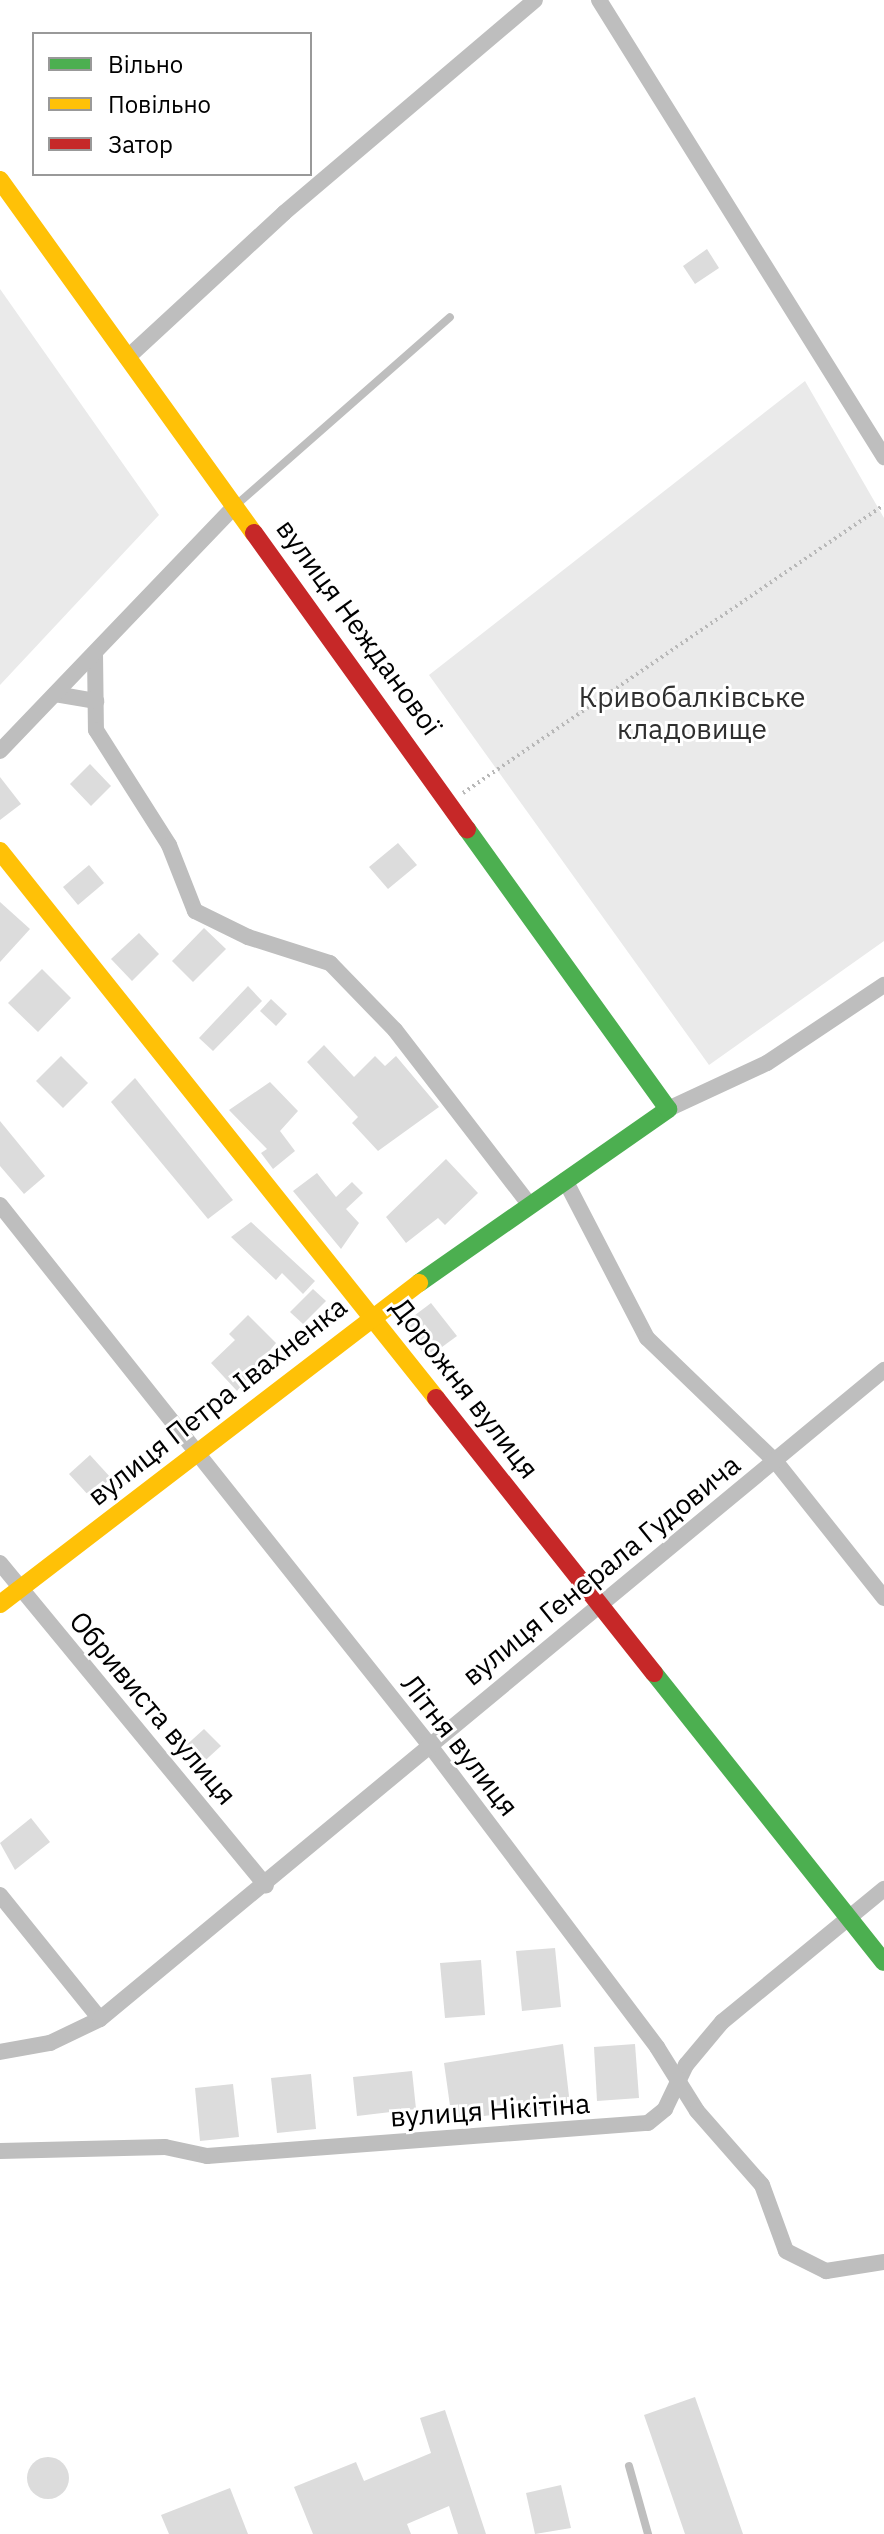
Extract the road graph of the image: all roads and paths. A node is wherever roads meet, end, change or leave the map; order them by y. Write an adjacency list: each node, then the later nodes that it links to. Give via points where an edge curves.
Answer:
1 (535, 0): 5 (street, via 284,213)
2 (599, 0): 6 (street)
3 (0, 180): 5 (street, вулиця Нежданової)
4 (450, 317): 8 (lane)
5 (127, 358): 8 (street, вулиця Нежданової)
6 (884, 457)
7 (884, 505): 13 (path)
8 (235, 506): 9 (street); 13 (street, вулиця Нежданової)
9 (95, 653): 10 (street); 11 (street)
10 (55, 694): 11 (street); 12 (street)
11 (96, 701): 19 (street, via 96,730 169,845 195,911 248,937 330,963 395,1030)
12 (0, 751)
13 (452, 801): 16 (street, вулиця Нежданової)
14 (0, 851): 20 (street, Дорожня вулиця)
15 (884, 985): 16 (street, via 767,1063)
16 (668, 1109): 17 (street, вулиця Петра Івахненка)
17 (565, 1180): 19 (street, вулиця Петра Івахненка); 23 (street, via 647,1338)
18 (0, 1205): 22 (street, Літня вулиця)
19 (530, 1205): 20 (street, вулиця Петра Івахненка)
20 (373, 1316): 22 (street, вулиця Петра Івахненка); 28 (street, Дорожня вулиця)
21 (884, 1370): 23 (street, вулиця Генерала Гудовича)
22 (196, 1452): 25 (street, вулиця Петра Івахненка); 29 (street, Літня вулиця)
23 (776, 1462): 26 (street); 28 (street, вулиця Генерала Гудовича)
24 (0, 1563): 25 (street, Обривиста вулиця)
25 (19, 1588): 27 (street, вулиця Петра Івахненка); 30 (street, Обривиста вулиця)
26 (884, 1598)
27 (0, 1604)
28 (601, 1604): 29 (street, вулиця Генерала Гудовича); 33 (street, Дорожня вулиця)
29 (428, 1743): 30 (street, вулиця Генерала Гудовича); 37 (street, Літня вулиця)
30 (266, 1886): 35 (street, вулиця Генерала Гудовича)
31 (884, 1889): 33 (street, вулиця Нікітіна)
32 (0, 1895): 35 (street)
33 (849, 1916): 34 (street, Дорожня вулиця); 37 (street, вулиця Нікітіна, via 722,2022)
34 (884, 1962)
35 (100, 2019): 36 (street, вулиця Генерала Гудовича, via 50,2043)
36 (0, 2052)
37 (677, 2080): 38 (street, вулиця Нікітіна, via 658,2117 633,2126 207,2156 165,2147); 39 (street, Літня вулиця, via 762,2185 786,2251 826,2271)
38 (0, 2151)
39 (884, 2262)
40 (629, 2466): 41 (lane)
41 (648, 2534)

